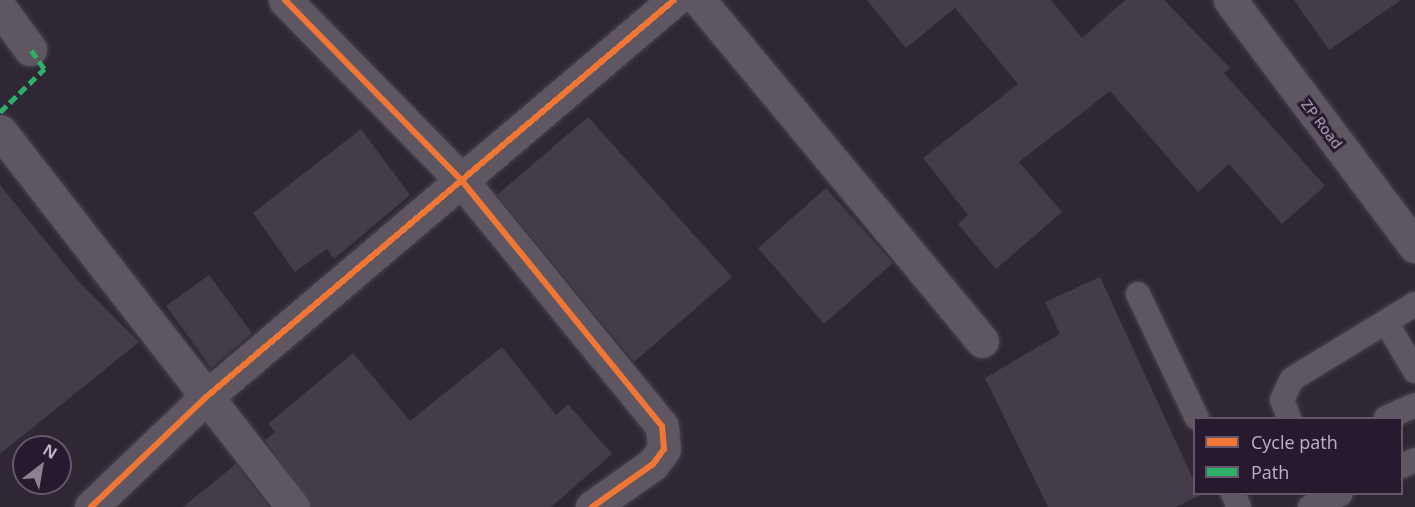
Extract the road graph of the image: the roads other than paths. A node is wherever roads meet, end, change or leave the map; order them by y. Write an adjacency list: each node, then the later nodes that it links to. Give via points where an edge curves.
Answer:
1 (285, 0): 8 (street)
2 (674, 0): 8 (street)
3 (699, 0): 13 (street)
4 (1230, 0): 9 (street, ZP Road)
5 (0, 8): 6 (street)
6 (30, 49)
7 (0, 131): 15 (street)
8 (462, 181): 15 (street); 23 (street, via 662,426 664,449 653,464)
9 (1415, 246)
10 (1138, 294): 17 (lane)
11 (1415, 303): 12 (lane)
12 (1386, 322): 14 (lane); 18 (lane, via 1292,379 1282,400)
13 (982, 341)
14 (1415, 371)
15 (205, 398): 21 (street); 22 (street)
16 (1415, 405): 19 (lane)
17 (1197, 417)
18 (1289, 417)
19 (1388, 417)
20 (1338, 495): 24 (lane)
21 (91, 507)
22 (293, 507)
23 (592, 507)
24 (1310, 507)

